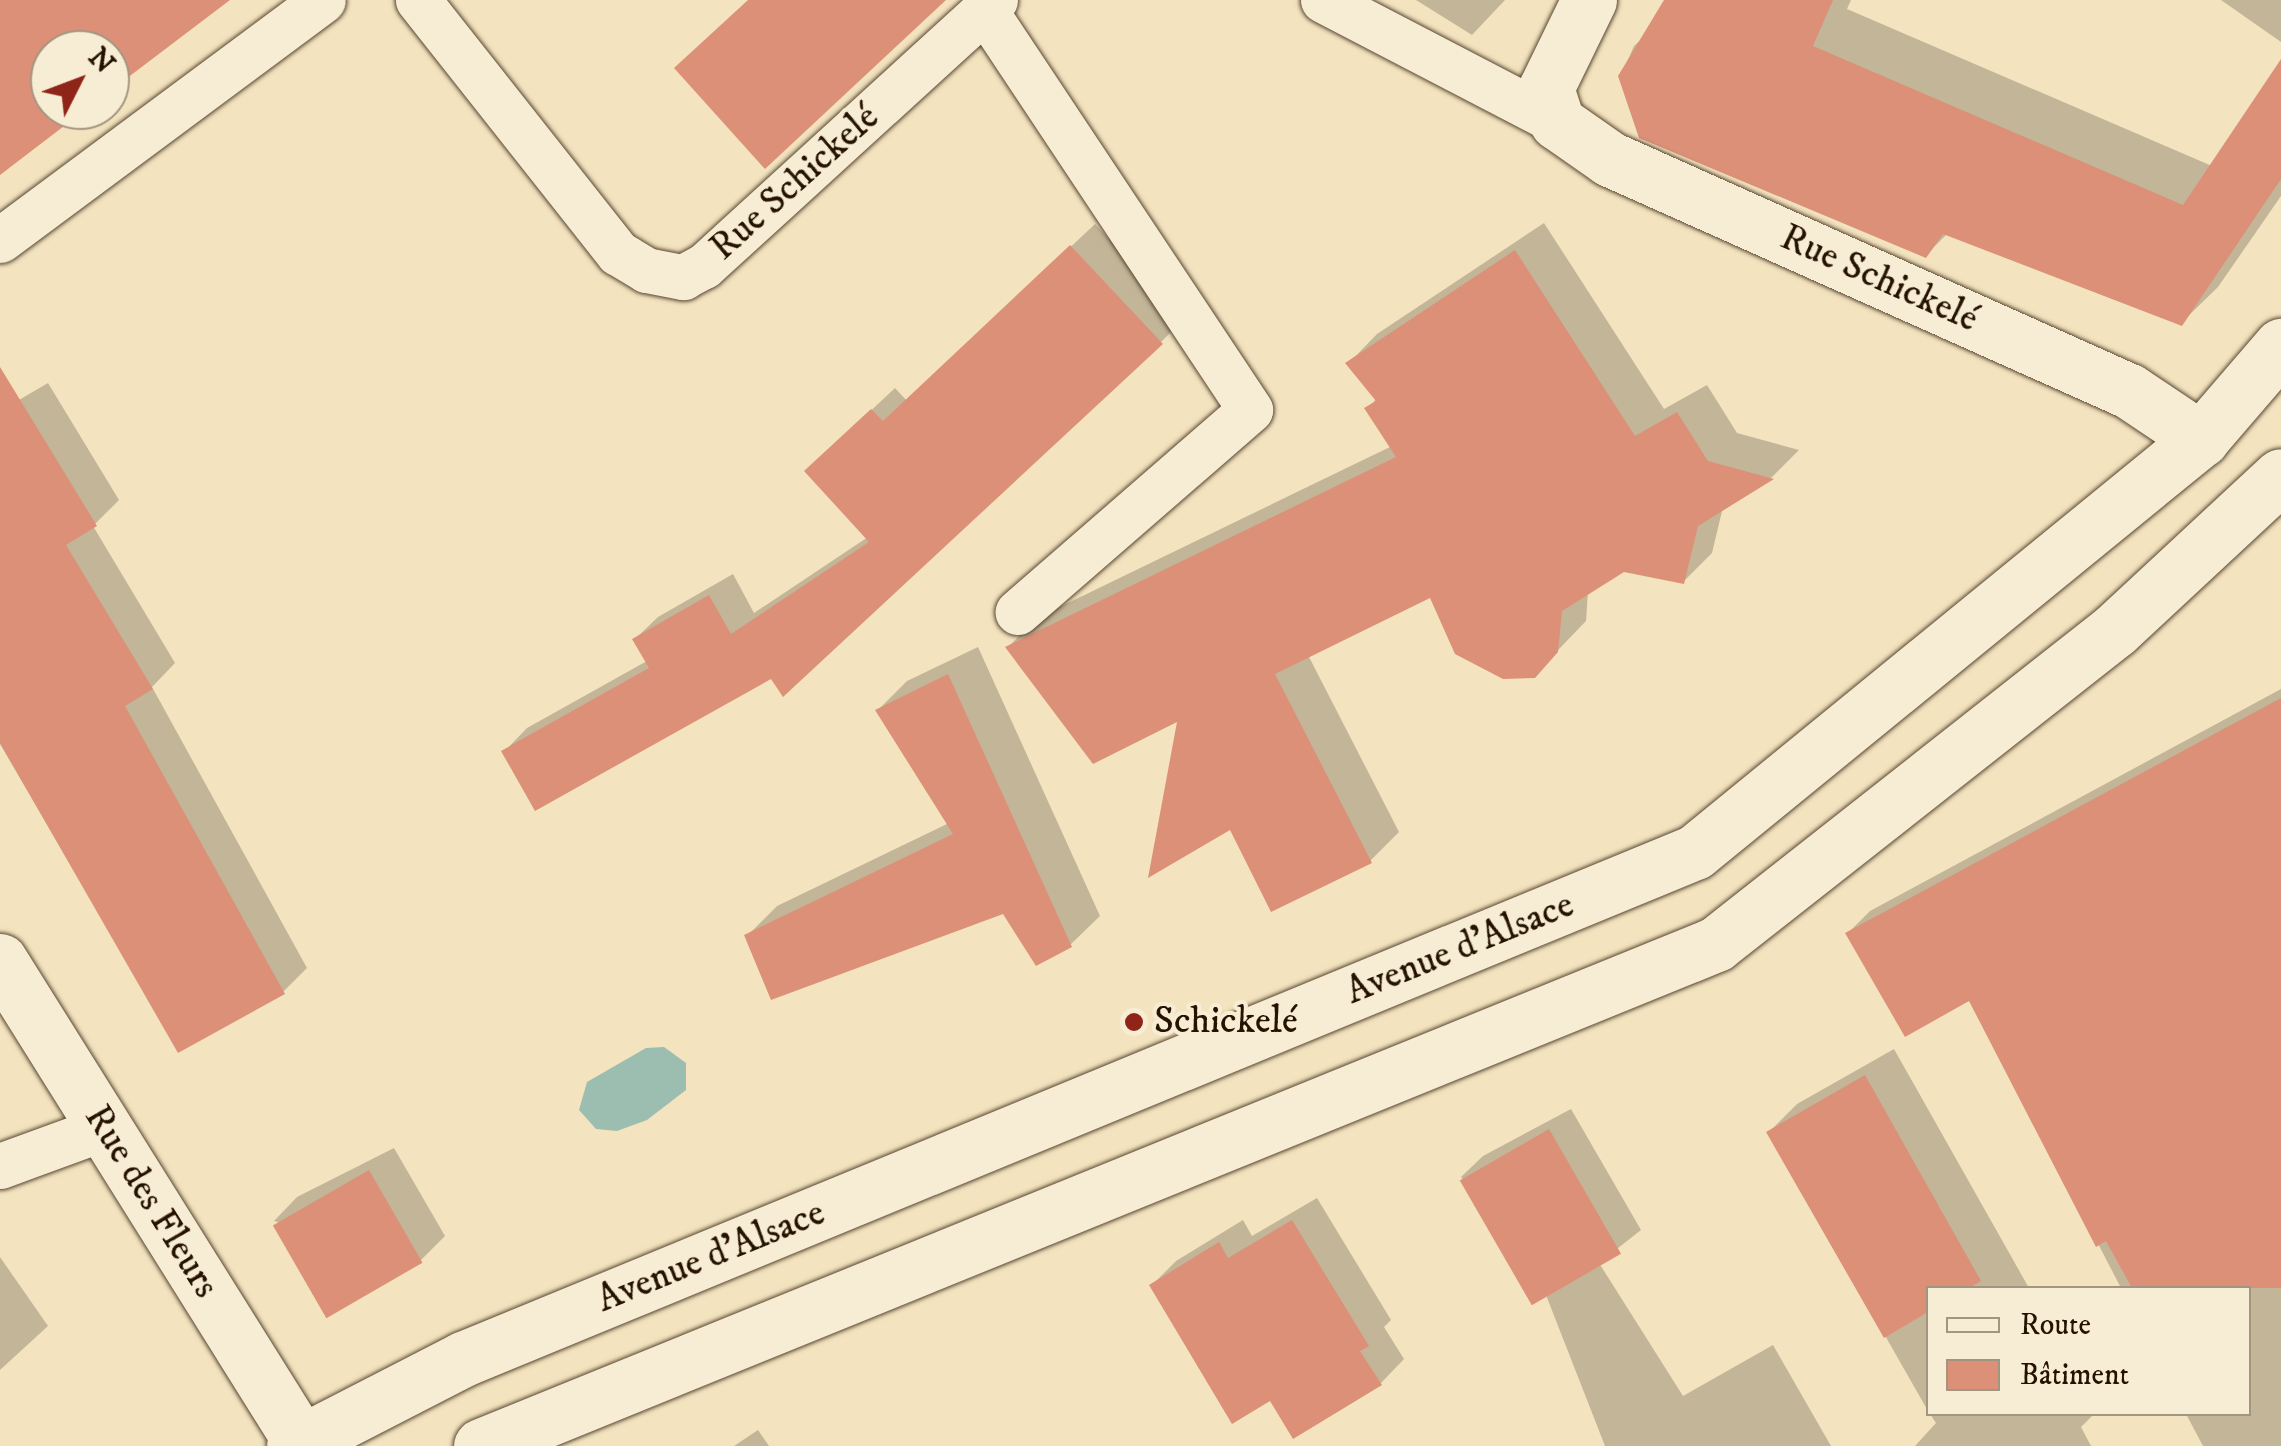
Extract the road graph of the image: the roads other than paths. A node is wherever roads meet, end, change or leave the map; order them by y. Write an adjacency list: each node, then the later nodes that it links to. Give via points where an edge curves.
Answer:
1 (323, 0): 7 (lane)
2 (418, 0): 5 (lane, Rue Schickelé, via 618,254 646,270 683,277 704,266)
3 (1323, 0): 6 (lane, Rue Schickelé)
4 (1589, 0): 6 (main road, via 1546,88)
5 (990, 5): 11 (lane, via 1250,410)
6 (1556, 122): 9 (main road, Rue Schickelé, via 1610,158 2129,391)
7 (0, 240)
8 (2281, 346): 9 (main road, Avenue d'Alsace)
9 (2201, 439): 10 (main road); 16 (main road, Avenue d'Alsace, via 1695,852 463,1359)
10 (2277, 485): 15 (main road, via 2115,630 1716,944)
11 (1018, 612)
12 (0, 962): 13 (main road, Rue des Fleurs)
13 (104, 1128): 14 (lane); 16 (main road, Rue des Fleurs)
14 (0, 1166)
15 (496, 1443)
16 (298, 1444)

